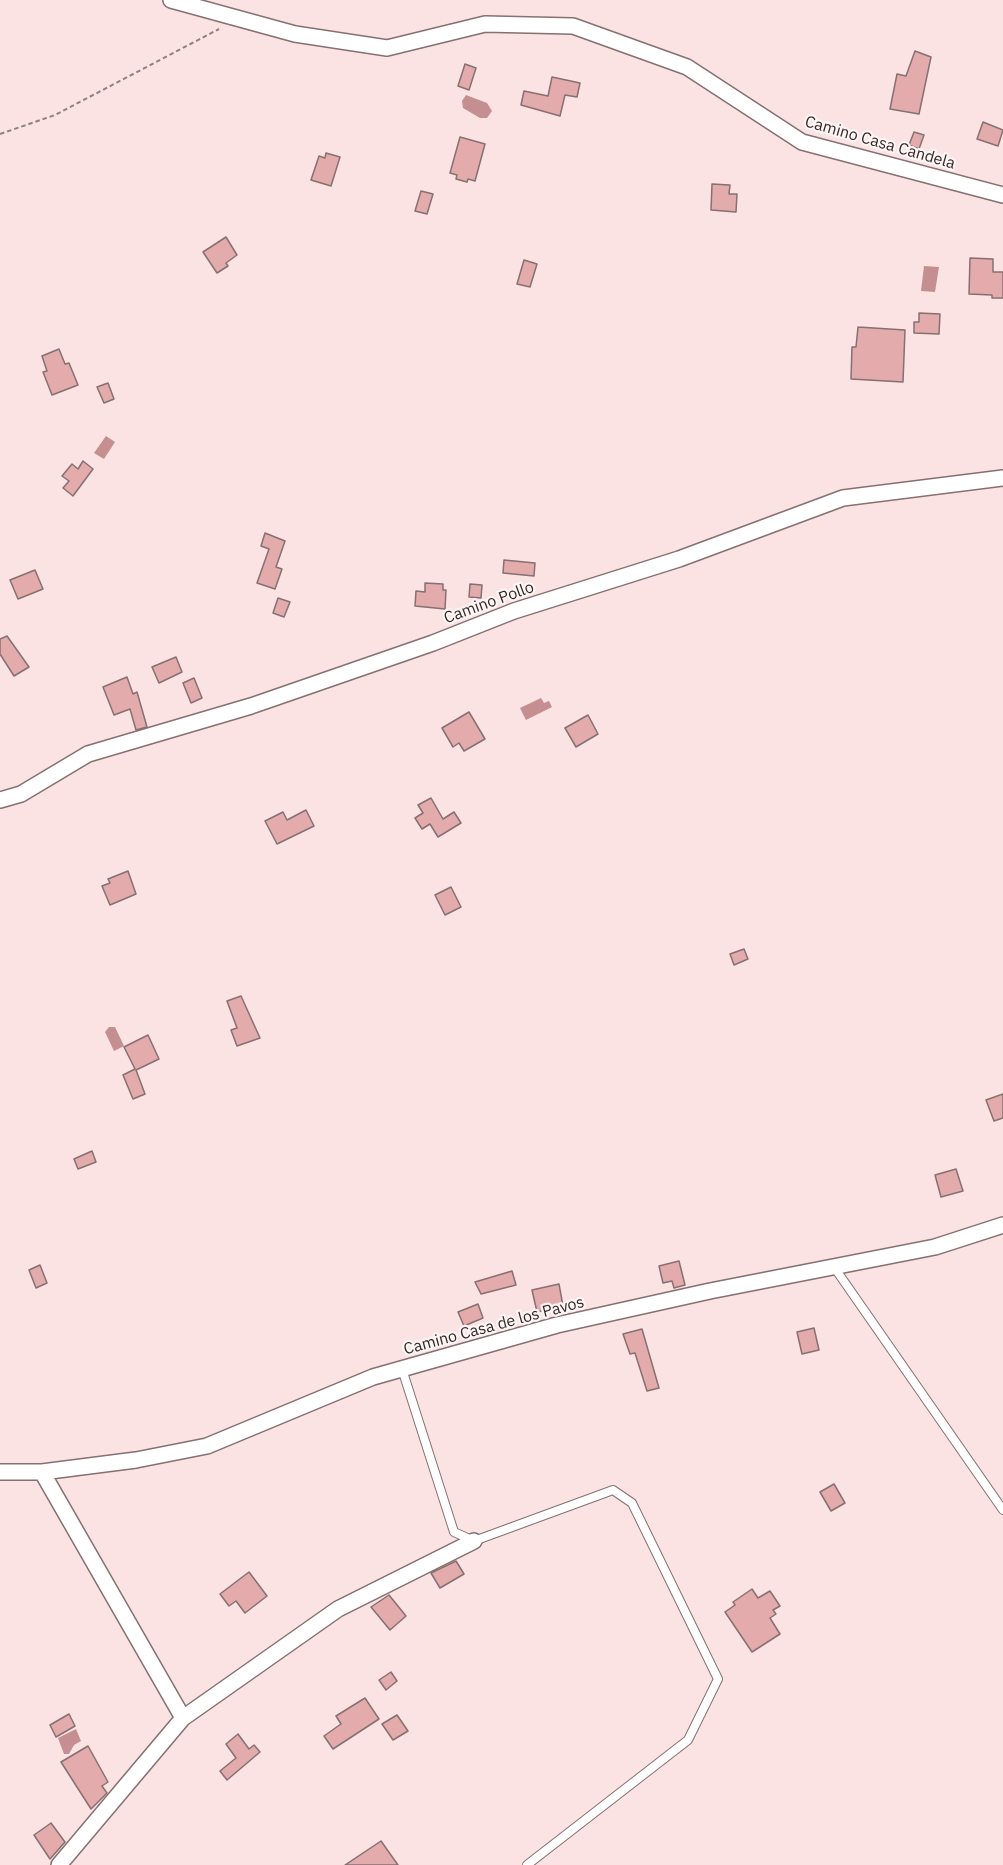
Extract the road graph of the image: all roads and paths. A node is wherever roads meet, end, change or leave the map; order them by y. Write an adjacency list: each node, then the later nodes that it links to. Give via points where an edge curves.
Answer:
1 (171, 0): 2 (street, Camino Casa Candela)
2 (238, 19): 3 (path, via 55,115); 4 (street, Camino Casa Candela, via 294,34 387,48 485,24 573,26 687,68 802,142)
3 (0, 134)
4 (1003, 195)
5 (1003, 478): 6 (street, Camino Pollo, via 843,498 250,706 88,754 21,794)
6 (0, 800)
7 (1003, 1225): 8 (street, Camino Casa de los Pavos, via 935,1247)
8 (834, 1267): 9 (street, Camino Casa de los Pavos, via 557,1325); 12 (lane)
9 (402, 1369): 11 (street, Camino Casa de los Pavos, via 373,1377 207,1446); 13 (lane, via 454,1532)
10 (0, 1472): 11 (street, Camino Casa de los Pavos)
11 (42, 1472): 14 (street)
12 (1003, 1510)
13 (474, 1541): 14 (street, via 338,1609); 16 (lane, via 612,1490 632,1503 717,1679 688,1740)
14 (183, 1718): 15 (street)
15 (59, 1865)
16 (527, 1865)

